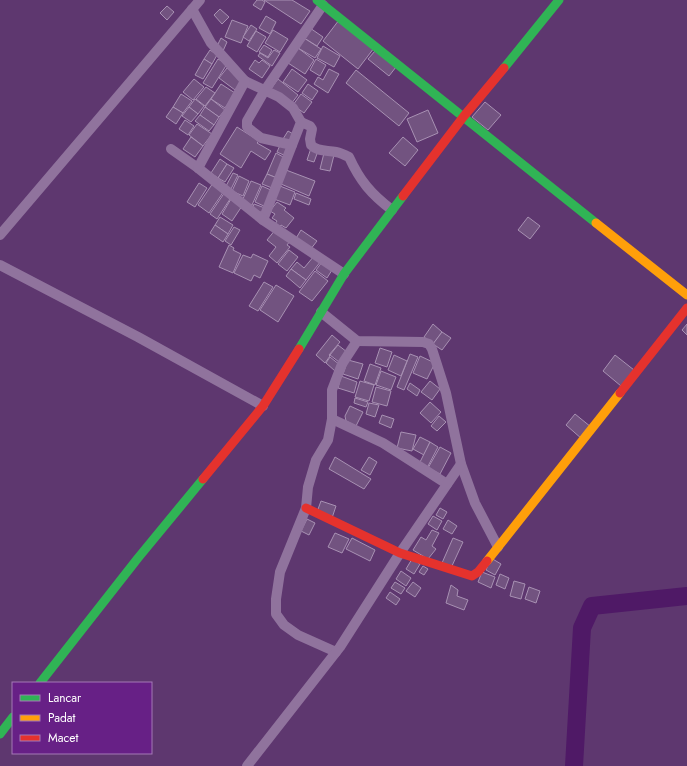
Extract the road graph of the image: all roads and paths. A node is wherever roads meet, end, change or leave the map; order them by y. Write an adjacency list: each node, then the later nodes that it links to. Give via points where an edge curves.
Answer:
1 (200, 0): 4 (street)
2 (560, 0): 7 (street)
3 (320, 2): 6 (street); 7 (street)
4 (192, 9): 5 (street, via 211,43); 14 (street)
5 (245, 81): 6 (street); 11 (street)
6 (264, 90): 8 (street, via 293,108); 9 (street, via 247,121 247,127 261,138)
7 (464, 116): 12 (street); 17 (street)
8 (301, 122): 9 (street); 12 (street, via 312,129 310,139 314,148 338,152 349,157 366,187)
9 (292, 145): 13 (street)
10 (170, 149): 11 (street)
11 (198, 168): 13 (street)
12 (392, 210): 16 (street)
13 (263, 220): 16 (street)
14 (0, 235)
15 (0, 265): 21 (street)
16 (344, 274): 19 (street)
17 (687, 295)
18 (687, 308): 26 (street)
19 (321, 312): 20 (street); 21 (street)
20 (357, 341): 22 (street, via 342,364 332,390); 23 (street, via 429,344 446,393)
21 (263, 406): 29 (street, via 138,558)
22 (332, 419): 24 (street, via 383,443); 25 (street, via 328,440 316,460 308,487)
23 (461, 464): 24 (street); 26 (street, via 475,503)
24 (447, 484): 27 (street)
25 (306, 508): 27 (street); 28 (street, via 280,572 276,614 284,625 298,635)
26 (498, 547): 27 (street, via 472,576)
27 (400, 553): 28 (street)
28 (336, 652): 32 (street)
29 (41, 682)
30 (12, 718): 31 (street)
31 (0, 734)
32 (247, 766)

